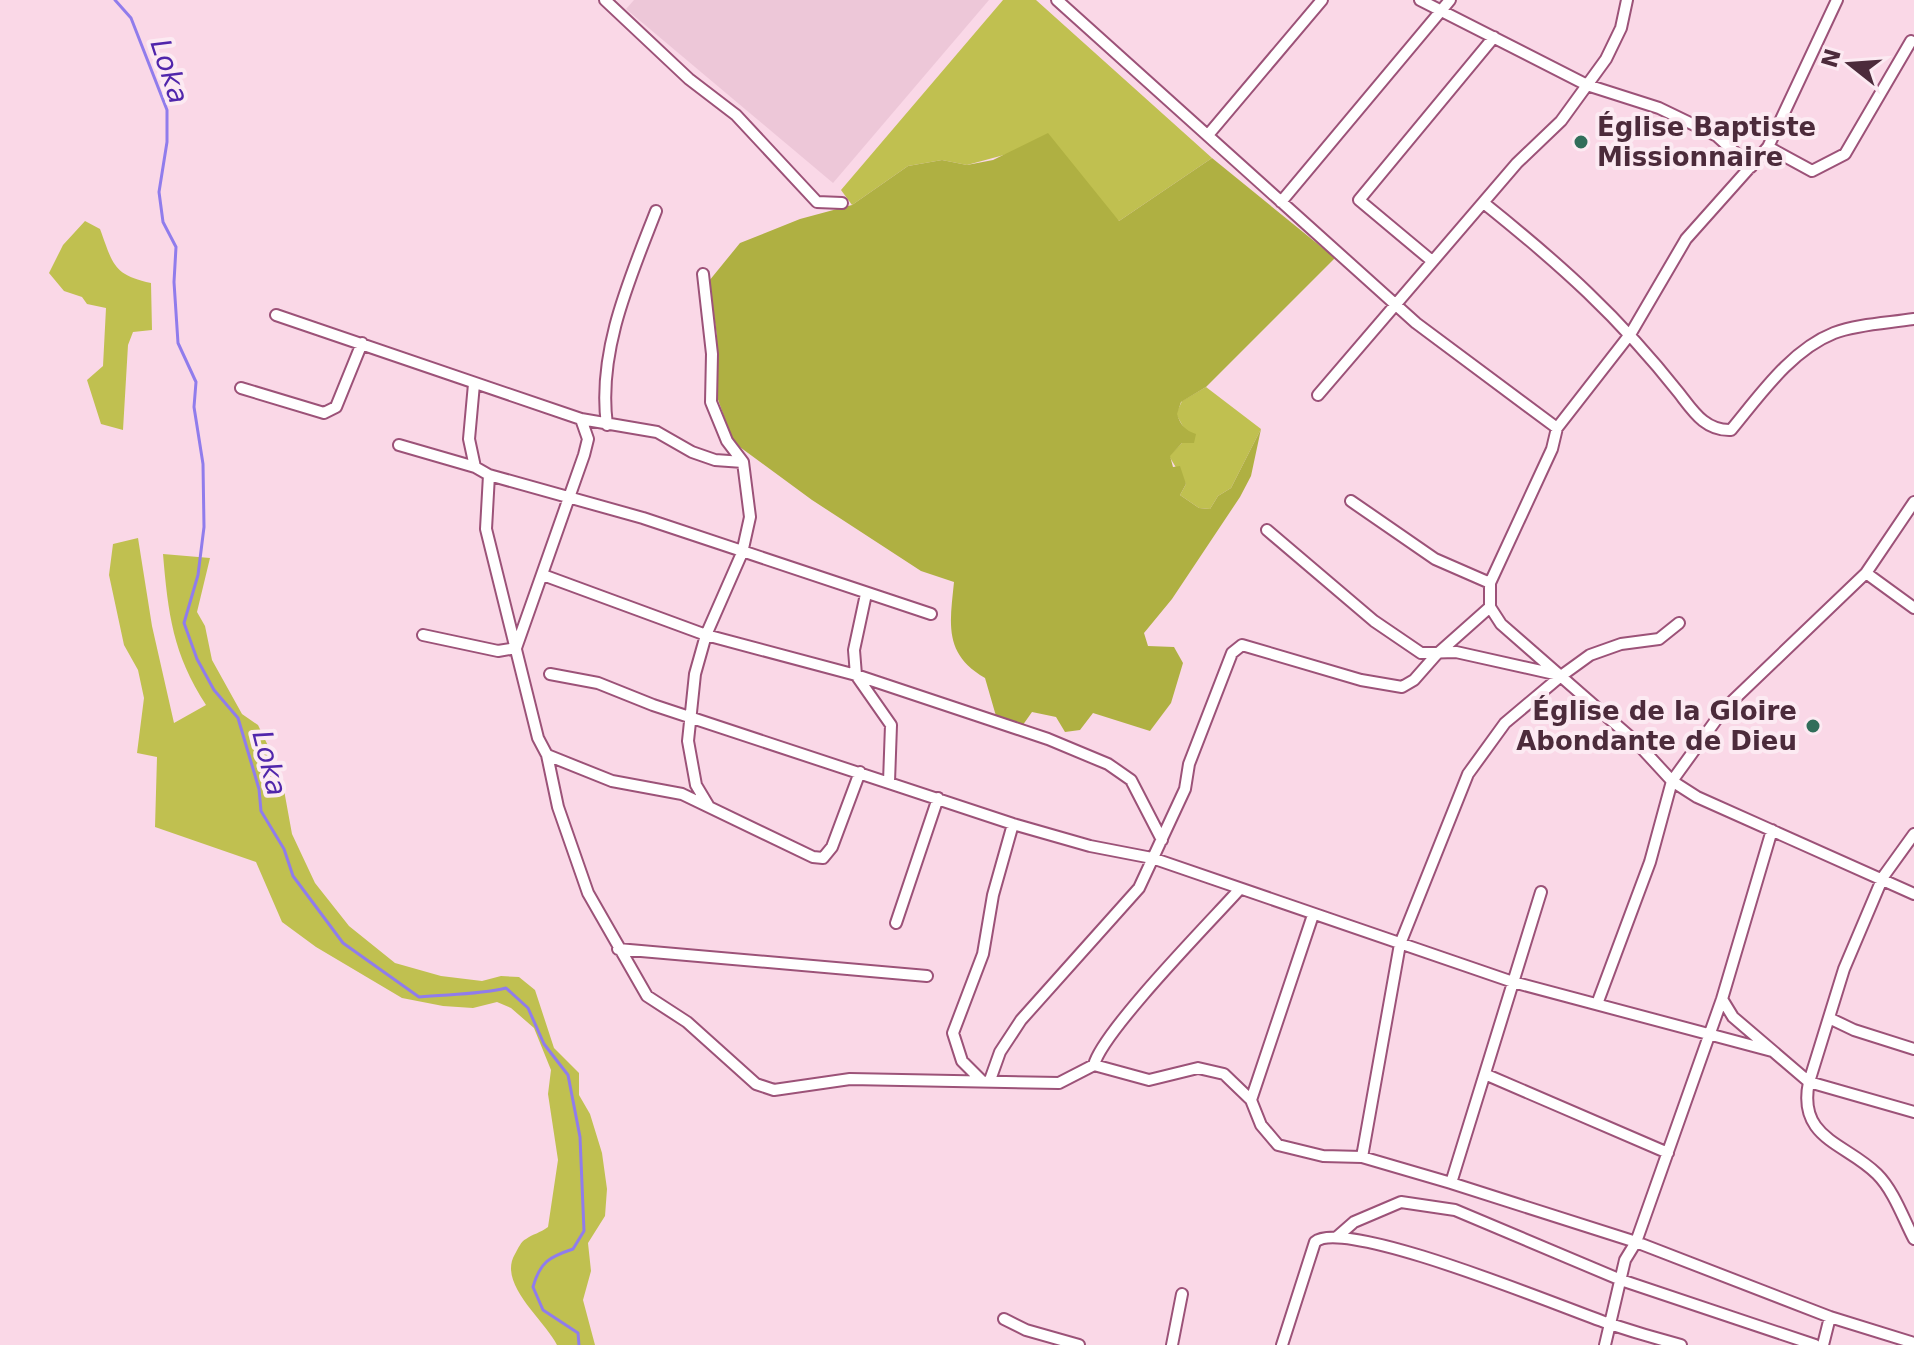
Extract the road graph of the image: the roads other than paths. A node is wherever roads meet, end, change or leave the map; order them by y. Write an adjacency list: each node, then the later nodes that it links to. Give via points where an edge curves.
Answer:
1 (605, 0): 8 (street)
2 (1057, 0): 13 (street)
3 (1322, 0): 13 (street)
4 (1420, 0): 9 (street)
5 (1450, 0): 9 (street)
6 (1628, 0): 12 (street, via 1614,44)
7 (1837, 0): 14 (street)
8 (618, 4): 17 (street, via 689,79 736,115 817,202)
9 (1442, 13): 10 (street); 16 (street)
10 (1494, 37): 12 (street); 20 (street, via 1359,200)
11 (1911, 41): 14 (street, via 1845,154 1812,171)
12 (1587, 85): 15 (street, via 1659,108 1717,136); 18 (street)
13 (1208, 135): 16 (street)
14 (1768, 147): 15 (street)
15 (1751, 167): 25 (street, via 1686,239)
16 (1281, 202): 22 (street)
17 (842, 203)
18 (1485, 204): 20 (street); 25 (street, via 1562,266)
19 (656, 211): 31 (street, via 616,317 604,401)
20 (1432, 261): 22 (street)
21 (703, 274): 34 (street, via 711,402 727,441)
22 (1396, 302): 29 (street); 32 (street, via 1416,323)
23 (276, 315): 26 (street)
24 (1914, 319): 25 (street, via 1835,333 1806,349 1731,430 1717,430 1699,418)
25 (1631, 333): 32 (street)
26 (362, 343): 27 (street); 28 (street, via 336,407 324,413)
27 (474, 384): 30 (street); 35 (street, via 469,439)
28 (241, 388)
29 (1318, 395)
30 (581, 419): 31 (street); 37 (street, via 588,439)
31 (607, 425): 34 (street, via 657,432 692,452)
32 (1557, 428): 44 (street)
33 (399, 445): 35 (street)
34 (743, 462): 41 (street, via 750,517)
35 (475, 467): 36 (street)
36 (489, 475): 37 (street); 52 (street, via 486,529)
37 (568, 497): 41 (street); 43 (street)
38 (1351, 501): 44 (street, via 1435,559)
39 (1914, 502): 42 (street)
40 (1267, 530): 53 (street, via 1374,621 1421,653)
41 (742, 553): 45 (street); 51 (street)
42 (1866, 573): 47 (street); 60 (street, via 1724,709)
43 (543, 575): 51 (street); 52 (street)
44 (1490, 583): 46 (street)
45 (866, 594): 48 (street); 55 (street, via 854,650)
46 (1490, 607): 53 (street); 56 (street, via 1501,624)
47 (1914, 608)
48 (931, 614)
49 (1679, 623): 56 (street, via 1659,639 1590,655)
50 (423, 635): 52 (street, via 498,651)
51 (706, 635): 55 (street); 57 (street)
52 (516, 648): 58 (street)
53 (1436, 655): 56 (street, via 1456,652); 67 (street, via 1402,687 1242,645 1232,653)
54 (550, 674): 57 (street, via 598,683)
55 (856, 675): 61 (street, via 891,725); 67 (street, via 1108,764 1131,780)
56 (1561, 676): 60 (street); 75 (street, via 1505,723 1468,774)
57 (690, 717): 59 (street); 63 (street, via 688,741 696,785)
58 (547, 755): 63 (street, via 612,781 682,794); 76 (street, via 558,807 588,893)
59 (860, 772): 61 (street); 63 (street, via 823,858)
60 (1672, 781): 65 (street); 80 (street, via 1650,862)
61 (889, 782): 62 (street)
62 (938, 798): 64 (street); 74 (street)
63 (708, 805)
64 (1013, 824): 68 (street); 87 (street, via 983,954 953,1033 962,1061)
65 (1772, 830): 69 (street); 79 (street)
66 (1914, 834): 69 (street)
67 (1162, 840): 68 (street)
68 (1152, 858): 70 (street); 87 (street, via 1139,888 1021,1020)
69 (1883, 877): 72 (street); 81 (street, via 1844,969)
70 (1238, 891): 73 (street); 85 (street, via 1097,1053)
71 (1541, 892): 78 (street)
72 (1914, 894)
73 (1313, 915): 75 (street); 89 (street)
74 (896, 923)
75 (1400, 944): 78 (street); 92 (street)
76 (618, 949): 77 (street); 87 (street, via 647,996 687,1022 756,1084 774,1090 850,1079)
77 (927, 976)
78 (1513, 982): 80 (street); 86 (street)
79 (1722, 999): 82 (street); 84 (street, via 1733,1017)
80 (1597, 1004): 82 (street)
81 (1831, 1019): 83 (street); 88 (street)
82 (1708, 1036): 84 (street); 91 (street)
83 (1914, 1049)
84 (1772, 1051): 88 (street)
85 (1094, 1065): 87 (street, via 1059,1083); 89 (street, via 1149,1080 1198,1068 1212,1071 1224,1074)
86 (1487, 1075): 91 (street); 93 (street)
87 (986, 1080)
88 (1809, 1082): 90 (street); 95 (street, via 1806,1096 1813,1126 1876,1172)
89 (1251, 1100): 92 (street, via 1261,1125 1278,1145 1323,1156)
90 (1914, 1112)
91 (1668, 1153): 96 (street)
92 (1362, 1157): 93 (street)
93 (1451, 1183): 96 (street)
94 (1338, 1236): 97 (street, via 1354,1222 1401,1202 1455,1210); 101 (street, via 1403,1250); 105 (street, via 1315,1242)
95 (1914, 1239)
96 (1636, 1242): 97 (street); 99 (street)
97 (1621, 1280): 101 (street); 108 (street)
98 (1182, 1294): 104 (street)
99 (1830, 1317): 102 (street); 109 (street)
100 (1004, 1319): 103 (street)
101 (1610, 1324): 106 (street); 107 (street)
102 (1914, 1343)
103 (1079, 1345)
104 (1172, 1345)
105 (1282, 1345)
106 (1605, 1345)
107 (1681, 1345)
108 (1815, 1345)
109 (1823, 1345)

